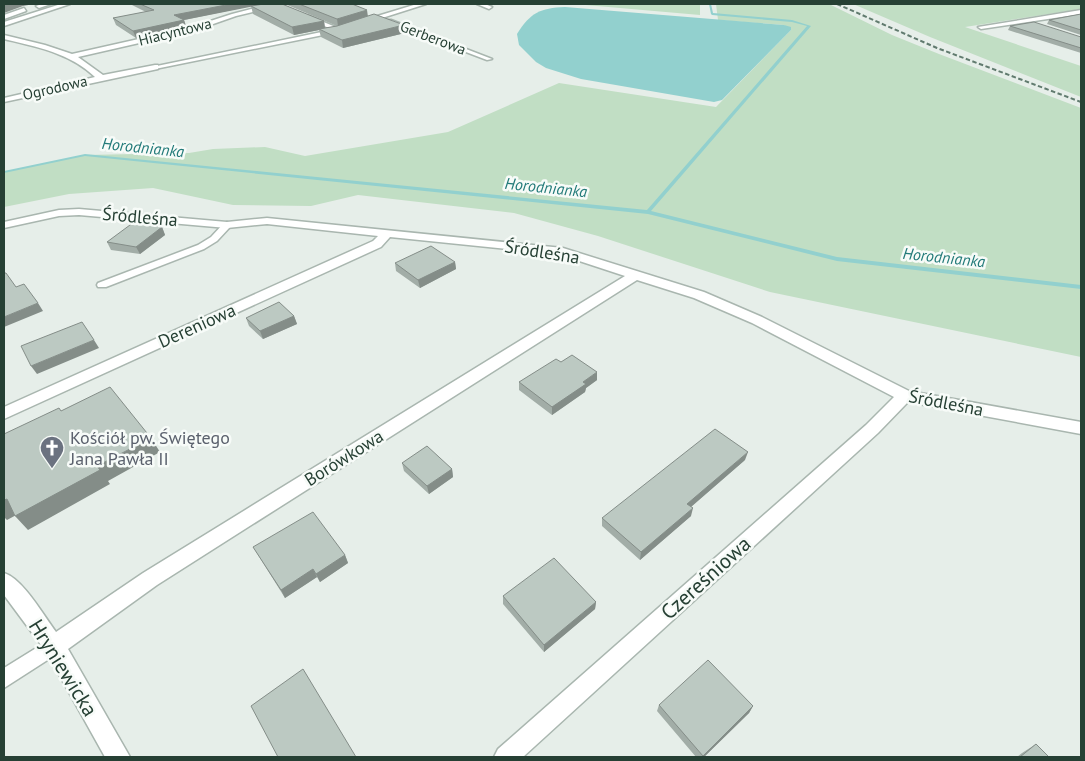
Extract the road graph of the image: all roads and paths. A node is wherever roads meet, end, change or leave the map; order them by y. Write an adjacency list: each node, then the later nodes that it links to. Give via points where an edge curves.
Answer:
1 (48, 4): 6 (lane)
2 (67, 4): 9 (street)
3 (277, 4): 21 (street, Hiacyntowa, via 194,29)
4 (423, 4): 12 (street)
5 (480, 4): 7 (street)
6 (39, 6)
7 (489, 7)
8 (1081, 12): 13 (street)
9 (26, 13): 10 (lane); 14 (street)
10 (4, 16)
11 (304, 16): 17 (street)
12 (376, 20): 17 (street); 22 (lane, Gerberowa, via 387,21)
13 (1025, 21): 15 (street); 16 (street)
14 (4, 24)
15 (981, 27)
16 (1044, 27)
17 (338, 30): 23 (lane)
18 (4, 37): 19 (street, Ogrodowa)
19 (24, 42): 20 (street); 21 (street, Ogrodowa)
20 (7, 48)
21 (72, 56): 24 (street, Ogrodowa)
22 (489, 60)
23 (155, 67): 24 (street)
24 (100, 78): 25 (street, Ogrodowa)
25 (4, 100)
26 (4, 225): 27 (street, Śródleśna, via 79,212)
27 (227, 225): 28 (street, Śródleśna, via 267,221); 30 (lane, via 201,247)
28 (388, 233): 29 (street, Śródleśna, via 559,252); 32 (street, Dereniowa, via 377,244)
29 (637, 274): 31 (street, Śródleśna, via 699,295 757,320); 35 (street, Borówkowa, via 150,579)
30 (102, 285)
31 (904, 396): 33 (street, Śródleśna); 38 (street, Czereśniowa, via 865,436)
32 (4, 413)
33 (1081, 428)
34 (4, 582): 35 (street, Hryniewicka)
35 (54, 646): 36 (lane); 37 (street, Hryniewicka)
36 (4, 678)
37 (118, 757)
38 (506, 757)

